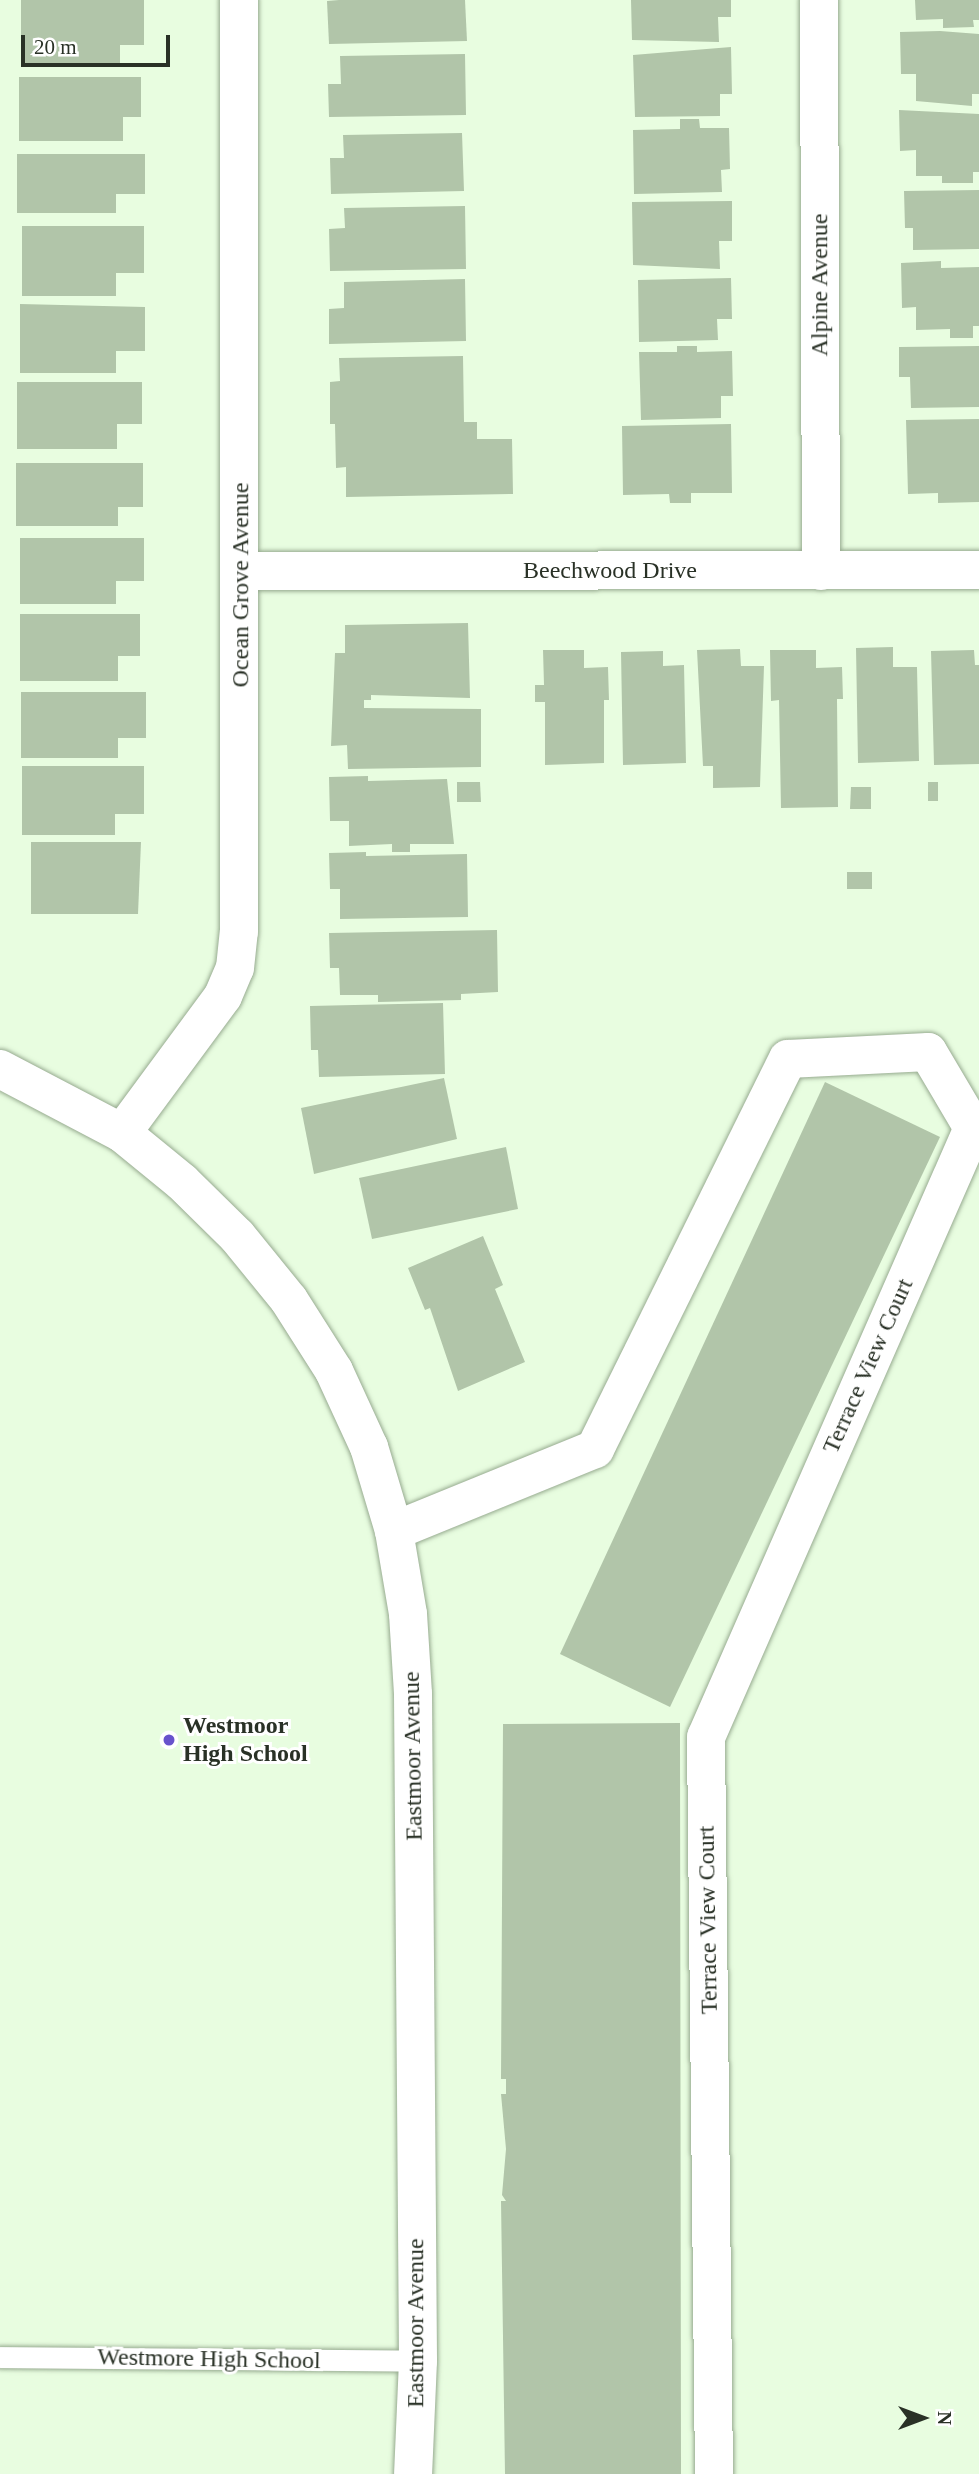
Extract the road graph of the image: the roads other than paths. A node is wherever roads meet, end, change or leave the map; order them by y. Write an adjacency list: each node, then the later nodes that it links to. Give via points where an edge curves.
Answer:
1 (239, 0): 4 (street, Ocean Grove Avenue)
2 (820, 0): 5 (street, Alpine Avenue)
3 (979, 570): 5 (street, Beechwood Drive)
4 (242, 571): 5 (street, Beechwood Drive); 7 (street, Ocean Grove Avenue, via 235,968 206,1024)
5 (821, 571)
6 (0, 1069): 7 (street, Eastmoor Avenue)
7 (122, 1133): 8 (street, Eastmoor Avenue, via 182,1182 237,1236 289,1300 334,1371 369,1447)
8 (394, 1531): 10 (street, Eastmoor Avenue, via 408,1614 413,1694); 12 (street, Terrace View Court, via 595,1449 788,1059 928,1052 973,1128 706,1737)
9 (0, 2357): 10 (lane, Westmore High School)
10 (418, 2361): 11 (street, Eastmoor Avenue)
11 (413, 2474)
12 (714, 2474)

